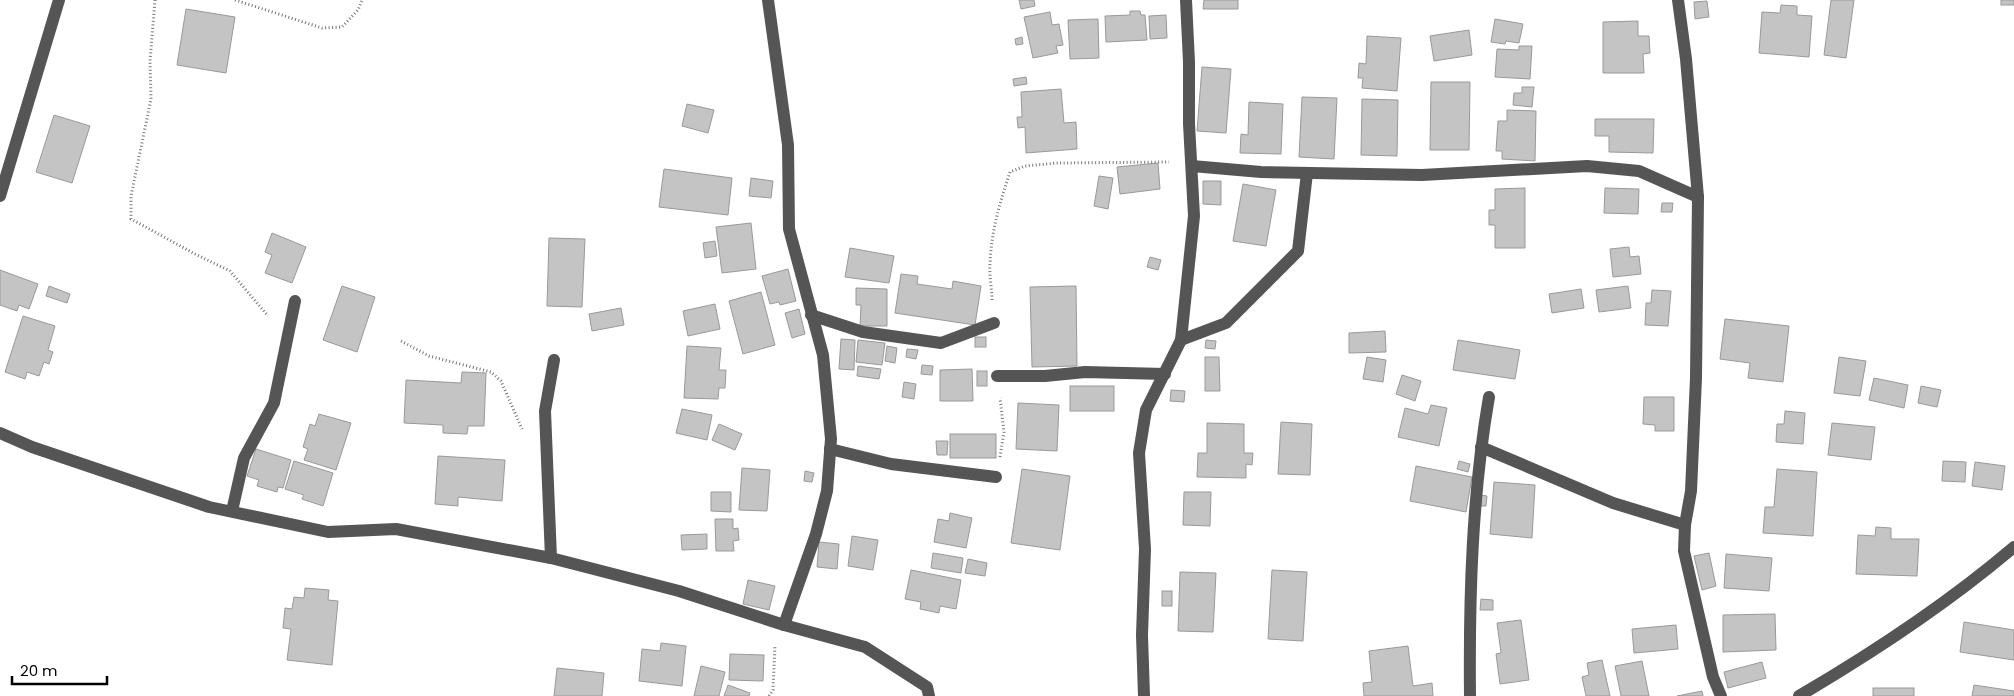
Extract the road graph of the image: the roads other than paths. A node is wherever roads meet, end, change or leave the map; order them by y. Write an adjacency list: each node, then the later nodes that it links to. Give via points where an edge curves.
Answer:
1 (59, 0): 7 (street)
2 (768, 0): 10 (street, via 788,145 788,229)
3 (1186, 0): 5 (street)
4 (1678, 0): 8 (street)
5 (1192, 166): 6 (street); 12 (street, via 1194,216)
6 (1307, 173): 8 (street, via 1422,175 1587,166 1639,171); 12 (street, via 1298,251 1226,323)
7 (0, 196)
8 (1698, 197): 22 (street, via 1696,378 1691,492)
9 (296, 301): 21 (street, via 274,403 244,458)
10 (811, 315): 11 (street, via 863,332 941,343); 19 (street, via 823,355 829,400)
11 (994, 323)
12 (1181, 340): 14 (street)
13 (554, 360): 24 (street, via 545,411)
14 (1164, 374): 15 (street, via 1085,372); 27 (street, via 1146,410 1139,453 1145,549)
15 (997, 376)
16 (1489, 396): 18 (street)
17 (0, 433): 21 (street, via 32,447 209,507)
18 (1480, 447): 22 (street, via 1613,503); 28 (street, via 1469,602)
19 (830, 449): 20 (street, via 891,464); 25 (street, via 827,490 816,534)
20 (996, 477)
21 (232, 511): 24 (street, via 328,532 396,529)
22 (1685, 525): 29 (street, via 1684,551 1713,677)
23 (2014, 547): 30 (street, via 1964,590)
24 (551, 558): 25 (street, via 679,591)
25 (784, 625): 26 (street, via 865,647 927,687)
26 (929, 696)
27 (1144, 696)
28 (1470, 696)
29 (1721, 696)
30 (1799, 696)

